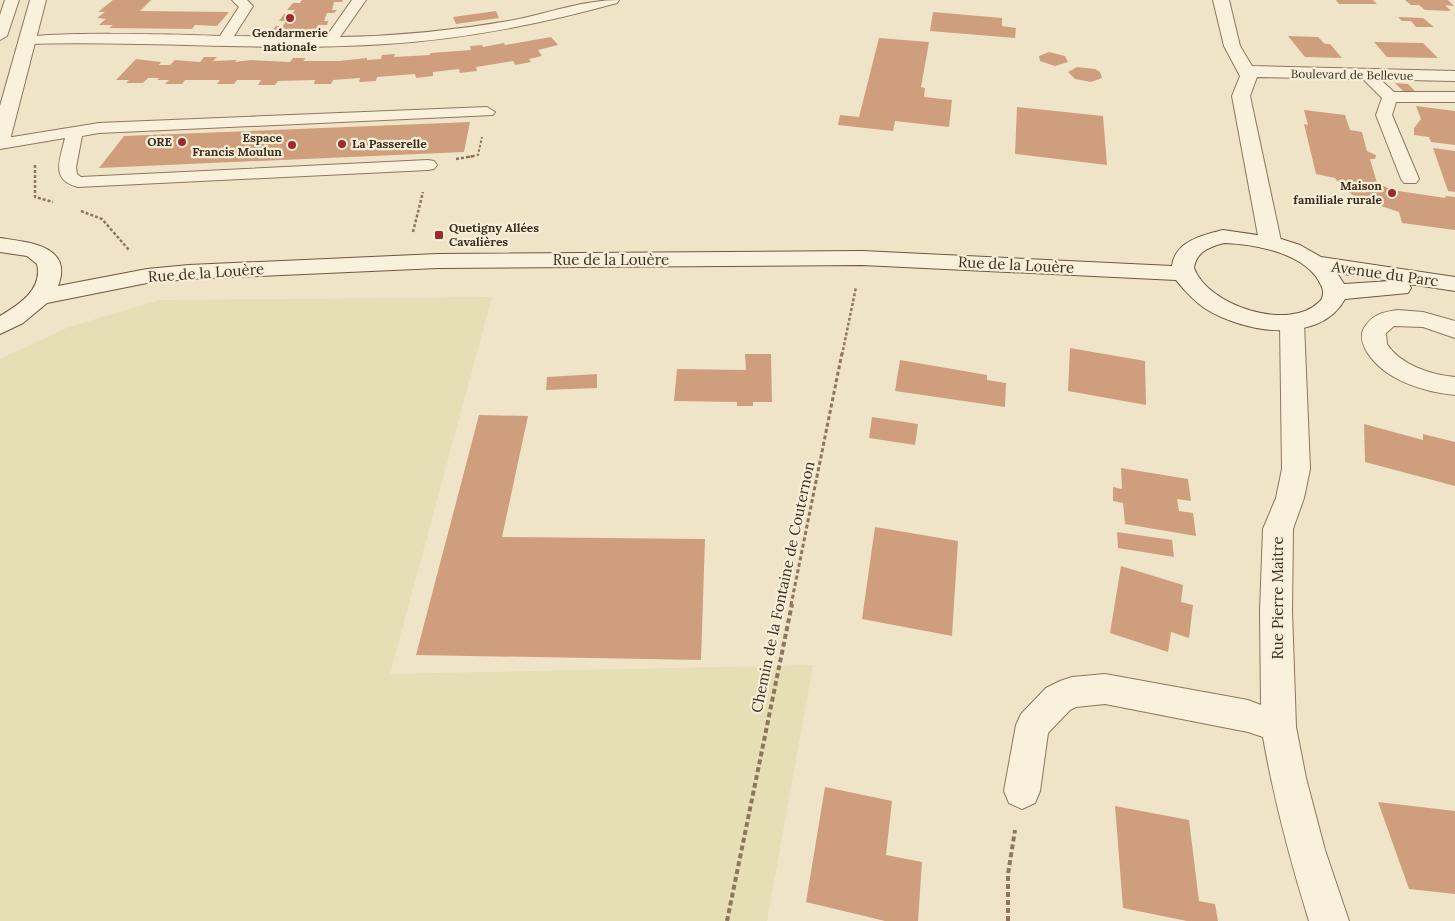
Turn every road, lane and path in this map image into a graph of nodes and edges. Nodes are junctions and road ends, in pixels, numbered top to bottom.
1 (12, 0) edge
2 (38, 0) edge
3 (239, 0) edge
4 (359, 0) edge
5 (612, 0) edge
6 (1221, 0) edge
7 (0, 36) edge
8 (225, 39) junction
9 (26, 40) junction
10 (331, 40) junction
11 (1248, 71) junction
12 (1367, 76) junction
13 (1455, 76) edge
14 (1390, 96) junction
15 (1455, 97) edge
16 (487, 112) dead end
17 (75, 131) junction
18 (0, 140) edge
19 (0, 144) edge
20 (428, 165) joint
21 (1410, 178) dead end
22 (1270, 242) junction
23 (0, 245) edge
24 (862, 258) junction
25 (405, 262) junction
26 (1315, 263) junction
27 (1184, 273) junction
28 (1455, 285) edge
29 (1334, 292) junction
30 (40, 297) junction
31 (1292, 323) junction
32 (0, 326) edge
33 (1455, 330) edge
34 (1455, 386) edge
35 (1279, 726) junction
36 (1022, 791) joint
37 (727, 921) edge
38 (1008, 921) edge
39 (1329, 921) edge

1 - 7 lane
2 - 9 street
3 - 8 lane
4 - 10 lane
5 - 10 lane
6 - 11 street
8 - 9 lane
8 - 10 lane
9 - 18 street
11 - 12 street, Boulevard de Bellevue
11 - 22 street
12 - 13 street, Boulevard de Bellevue
12 - 14 lane
14 - 15 lane
14 - 21 lane
16 - 17 lane
17 - 19 lane
17 - 20 lane
20 - 25 path
22 - 26 street
22 - 27 street
23 - 30 street
24 - 25 street, Rue de la Louère
24 - 27 street, Rue de la Louère
24 - 37 path, Chemin de la Fontaine de Couternon
25 - 30 street, Rue de la Louère
26 - 28 street, Avenue du Parc
26 - 29 street
27 - 31 street
28 - 29 street, Avenue du Parc
29 - 31 street
30 - 32 street
31 - 35 street, Rue Pierre Maitre
33 - 34 street
35 - 36 street
35 - 39 street, Rue Pierre Maitre
36 - 38 path

